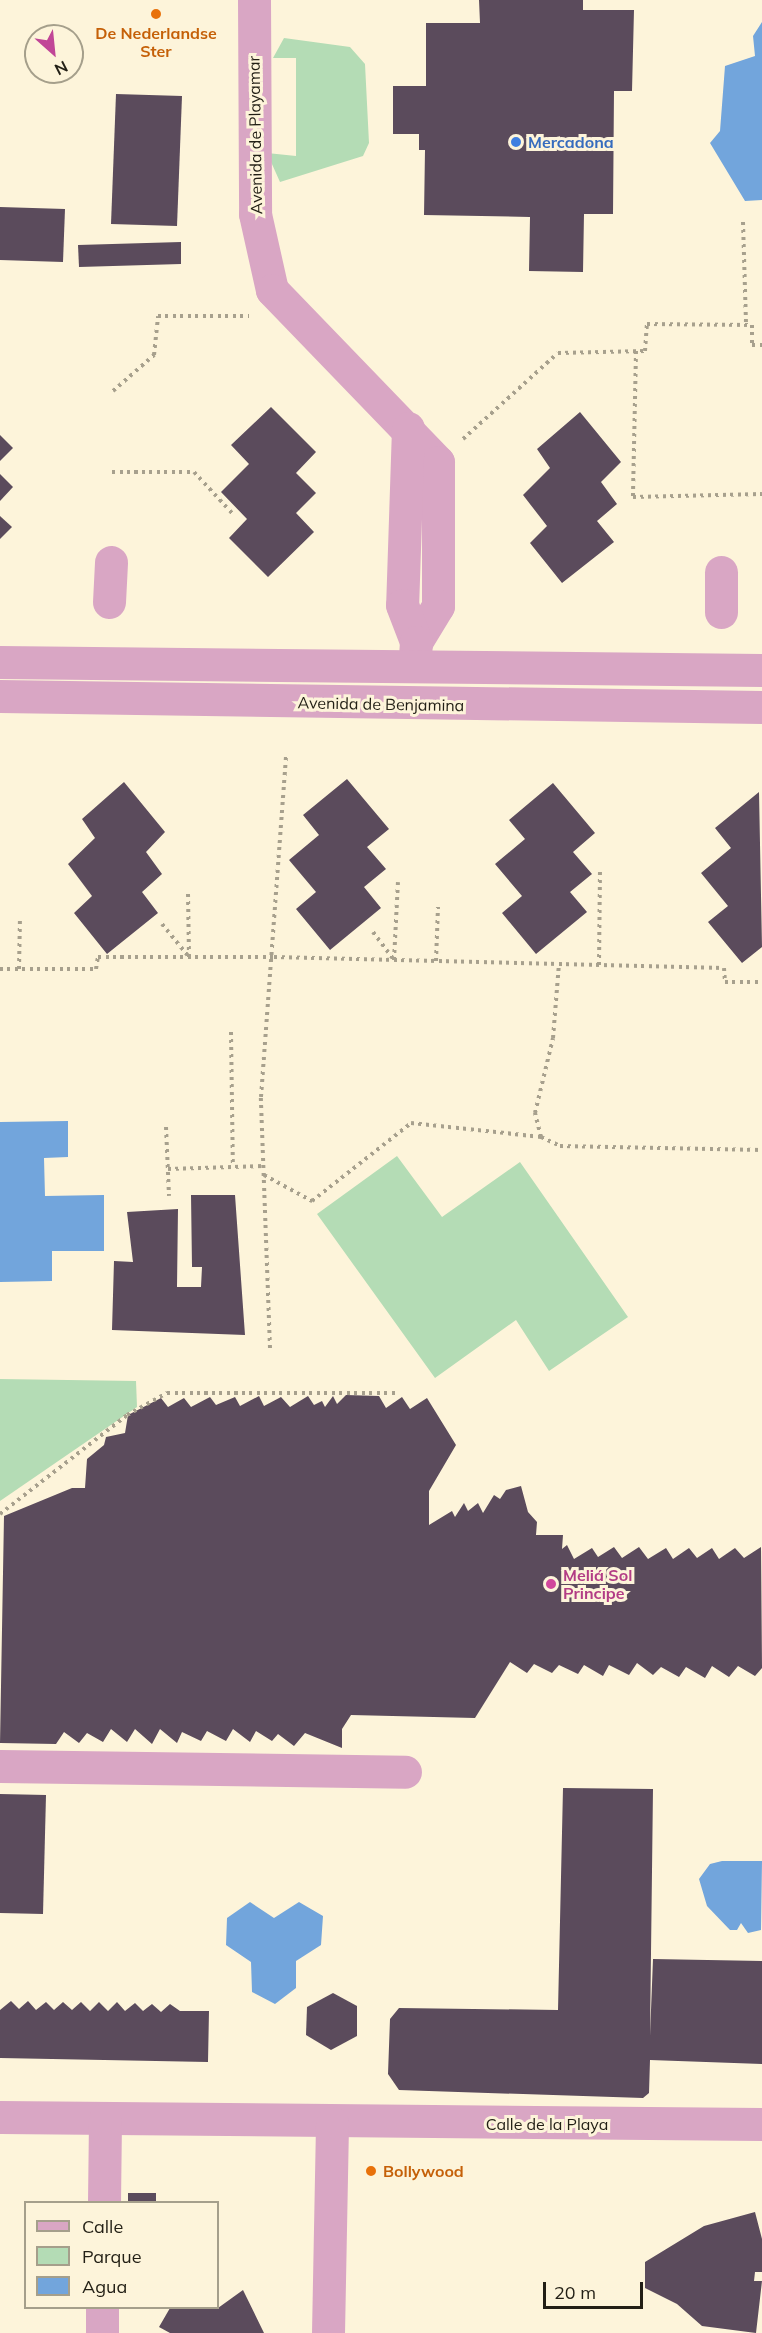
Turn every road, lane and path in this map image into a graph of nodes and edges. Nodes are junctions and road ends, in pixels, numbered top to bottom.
1 (254, 0) edge
2 (743, 222) dead end
3 (260, 316) dead end
4 (746, 325) junction
5 (762, 345) edge
6 (636, 351) junction
7 (113, 391) dead end
8 (408, 428) junction
9 (438, 462) junction
10 (112, 472) dead end
11 (762, 494) edge
12 (232, 513) dead end
13 (111, 562) dead end
14 (721, 572) dead end
15 (109, 602) dead end
16 (402, 605) junction
17 (438, 606) junction
18 (721, 612) dead end
19 (416, 656) junction
20 (0, 662) edge
21 (762, 670) edge
22 (0, 696) edge
23 (762, 707) edge
24 (286, 757) dead end
25 (600, 870) dead end
26 (398, 882) dead end
27 (188, 891) dead end
28 (438, 907) dead end
29 (20, 919) dead end
30 (162, 924) dead end
31 (373, 932) dead end
32 (189, 957) junction
33 (274, 957) junction
34 (394, 960) junction
35 (436, 961) junction
36 (559, 963) junction
37 (599, 965) junction
38 (0, 969) edge
39 (19, 969) junction
40 (762, 982) edge
41 (231, 1032) dead end
42 (166, 1127) dead end
43 (541, 1137) junction
44 (762, 1150) edge
45 (264, 1166) junction
46 (233, 1167) junction
47 (168, 1169) junction
48 (264, 1174) junction
49 (169, 1196) dead end
50 (270, 1348) dead end
51 (399, 1393) dead end
52 (0, 1514) edge
53 (0, 1766) edge
54 (405, 1772) dead end
55 (0, 2117) edge
56 (105, 2119) junction
57 (332, 2123) junction
58 (762, 2124) edge
59 (104, 2201) edge
60 (102, 2309) edge
61 (102, 2333) edge
62 (328, 2333) edge

1 - 8 street, Avenida de Playamar
2 - 4 path
3 - 7 path
4 - 5 path
4 - 6 path
6 - 9 path
6 - 11 path
8 - 9 street, Avenida de Playamar
8 - 16 street
9 - 17 street
10 - 12 path
13 - 15 street
14 - 18 street
16 - 17 street
16 - 19 street
17 - 19 street
19 - 20 street
19 - 21 street
22 - 23 street, Avenida de Benjamina
24 - 33 path
25 - 37 path
26 - 34 path
27 - 32 path
28 - 35 path
29 - 39 path
30 - 32 path
31 - 34 path
32 - 33 path
32 - 39 path
33 - 34 path
33 - 45 path
34 - 35 path
35 - 36 path
36 - 37 path
36 - 43 path
37 - 40 path
38 - 39 path
41 - 46 path
42 - 47 path
43 - 44 path
43 - 48 path
45 - 46 path
45 - 48 path
46 - 47 path
47 - 49 path
48 - 50 path
51 - 52 path
53 - 54 street
55 - 56 street, Calle de la Playa
56 - 57 street, Calle de la Playa
56 - 59 street
57 - 58 street, Calle de la Playa
57 - 62 street
60 - 61 street

